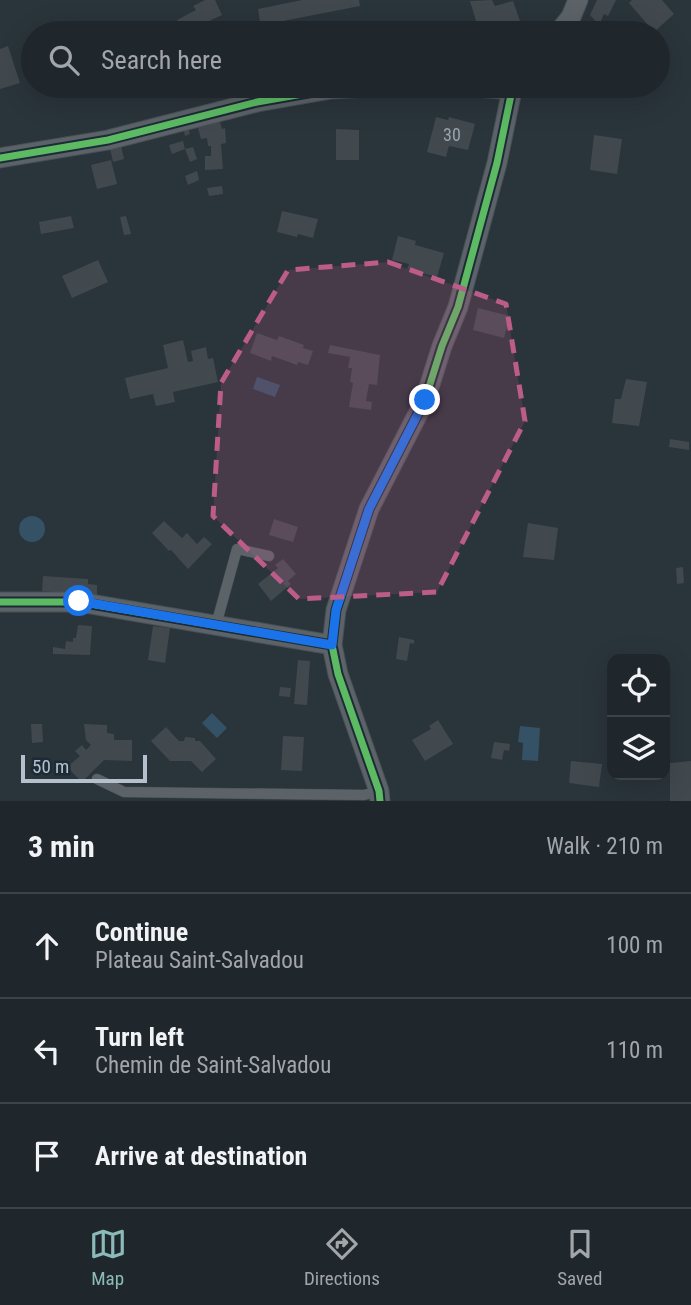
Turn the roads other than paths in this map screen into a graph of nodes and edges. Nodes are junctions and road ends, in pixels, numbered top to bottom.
1 (578, 0) edge
2 (568, 21) edge
3 (280, 98) edge
4 (512, 98) edge
5 (0, 158) edge
6 (269, 556) dead end
7 (0, 602) edge
8 (216, 625) junction
9 (332, 645) junction
10 (97, 779) dead end
11 (380, 796) edge

1 - 2 street
3 - 5 street
4 - 9 street
6 - 8 lane
7 - 8 street
8 - 9 street
9 - 11 street
10 - 11 lane

